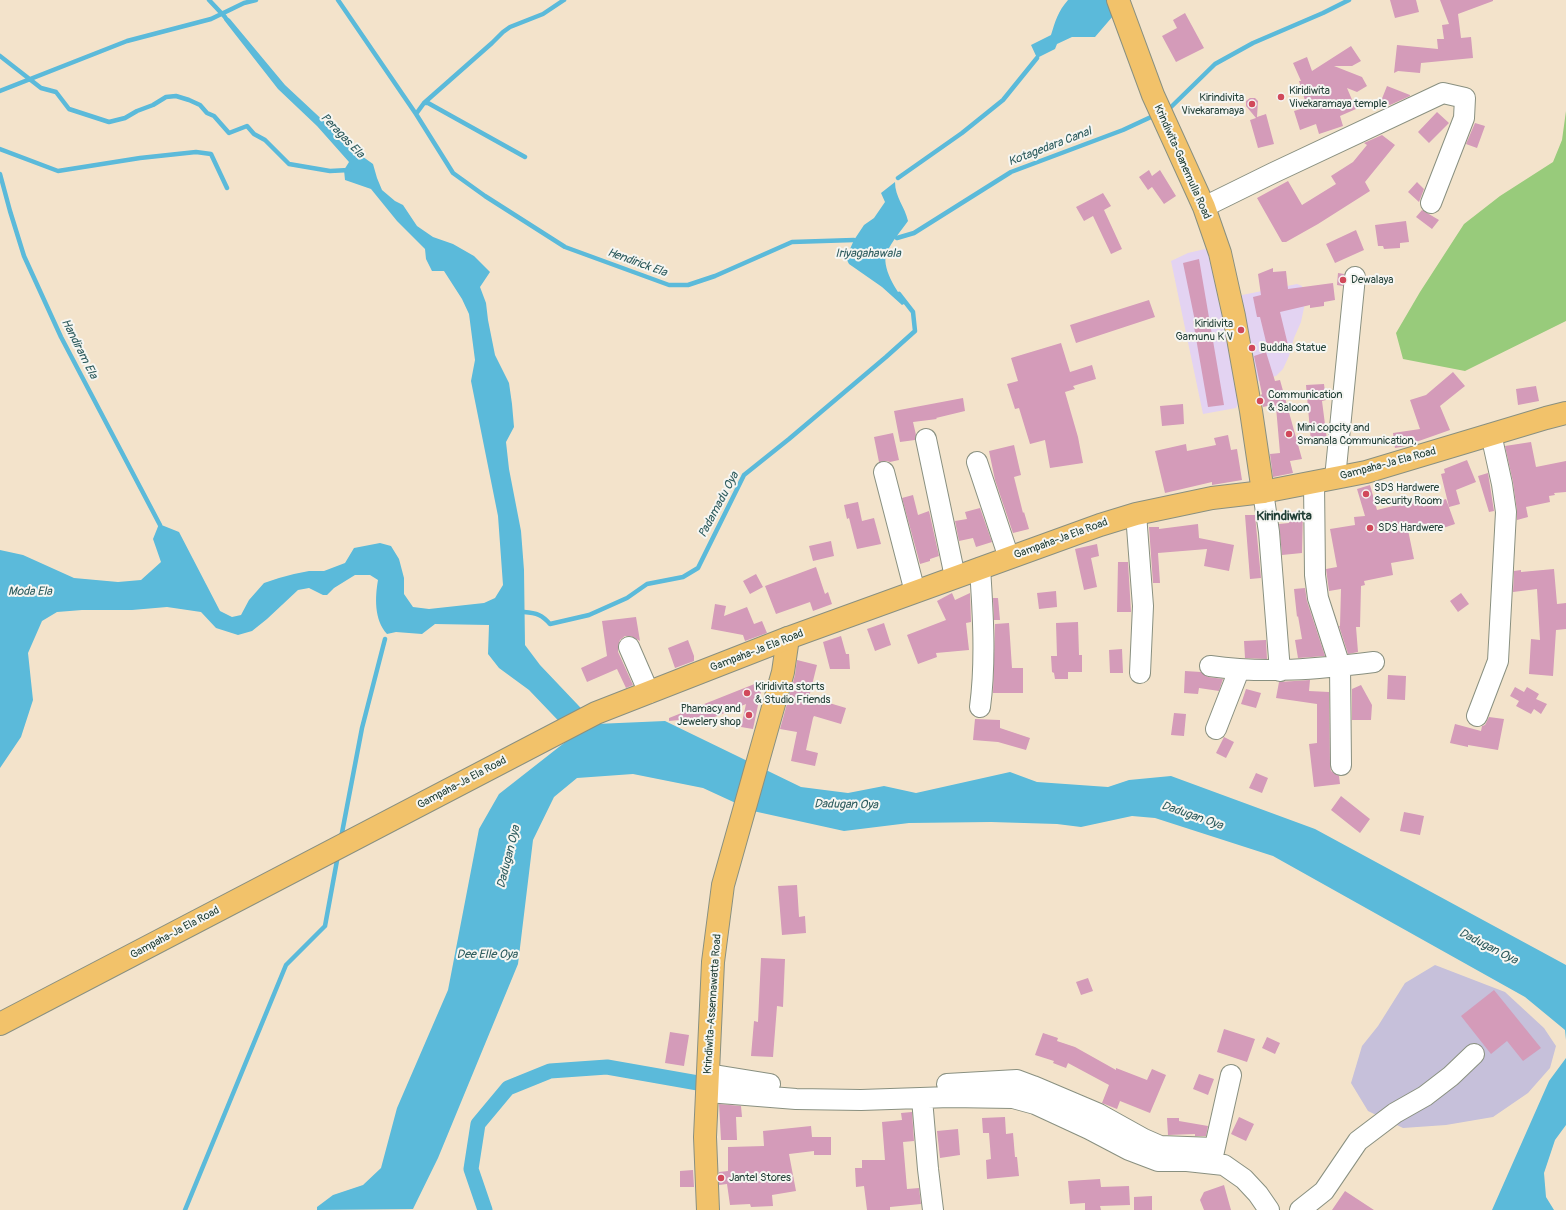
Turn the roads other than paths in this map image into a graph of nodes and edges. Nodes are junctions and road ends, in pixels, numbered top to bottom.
1 (1122, 9) edge
2 (1431, 202) dead end
3 (1204, 207) junction
4 (1355, 277) dead end
5 (1566, 413) edge
6 (1491, 434) junction
7 (926, 439) dead end
8 (977, 462) dead end
9 (884, 472) dead end
10 (1335, 478) junction
11 (1314, 482) junction
12 (1263, 492) junction
13 (1136, 514) junction
14 (1009, 558) junction
15 (980, 568) junction
16 (955, 578) junction
17 (915, 592) junction
18 (788, 638) junction
19 (629, 647) dead end
20 (1374, 662) dead end
21 (1210, 666) dead end
22 (1340, 666) junction
23 (1239, 670) junction
24 (1280, 671) junction
25 (1140, 673) dead end
26 (648, 693) junction
27 (980, 707) dead end
28 (1477, 716) dead end
29 (1216, 730) dead end
30 (1341, 765) dead end
31 (0, 1024) edge
32 (1474, 1054) dead end
33 (1231, 1075) dead end
34 (708, 1083) junction
35 (922, 1099) junction
36 (1213, 1156) junction
37 (708, 1210) edge
38 (933, 1210) edge
39 (1269, 1210) edge
40 (1300, 1210) edge

1 - 3 main road, Krindiwita-Ganemulla Road
2 - 3 street
3 - 12 main road, Krindiwita-Ganemulla Road
4 - 10 street
5 - 6 main road, Gampaha-Ja Ela Road
6 - 10 main road, Gampaha-Ja Ela Road
6 - 28 street
7 - 16 street
8 - 14 street
9 - 17 street
10 - 11 main road, Gampaha-Ja Ela Road
11 - 12 main road, Gampaha-Ja Ela Road
11 - 22 street
12 - 13 main road, Gampaha-Ja Ela Road
12 - 24 street
13 - 14 main road, Gampaha-Ja Ela Road
13 - 25 street
14 - 15 main road, Gampaha-Ja Ela Road
15 - 16 main road, Gampaha-Ja Ela Road
15 - 27 street
16 - 17 main road, Gampaha-Ja Ela Road
17 - 18 main road, Gampaha-Ja Ela Road
18 - 26 main road, Gampaha-Ja Ela Road
18 - 34 main road, Krindiwita-Assennawatta Road
19 - 26 street
20 - 22 street
21 - 23 street
22 - 24 street
22 - 30 street
23 - 24 street
23 - 29 street
26 - 31 main road, Gampaha-Ja Ela Road
32 - 40 street
33 - 36 street
34 - 35 street
34 - 36 street
34 - 37 main road, Krindiwita-Assennawatta Road
35 - 36 street
35 - 38 street
36 - 39 street

